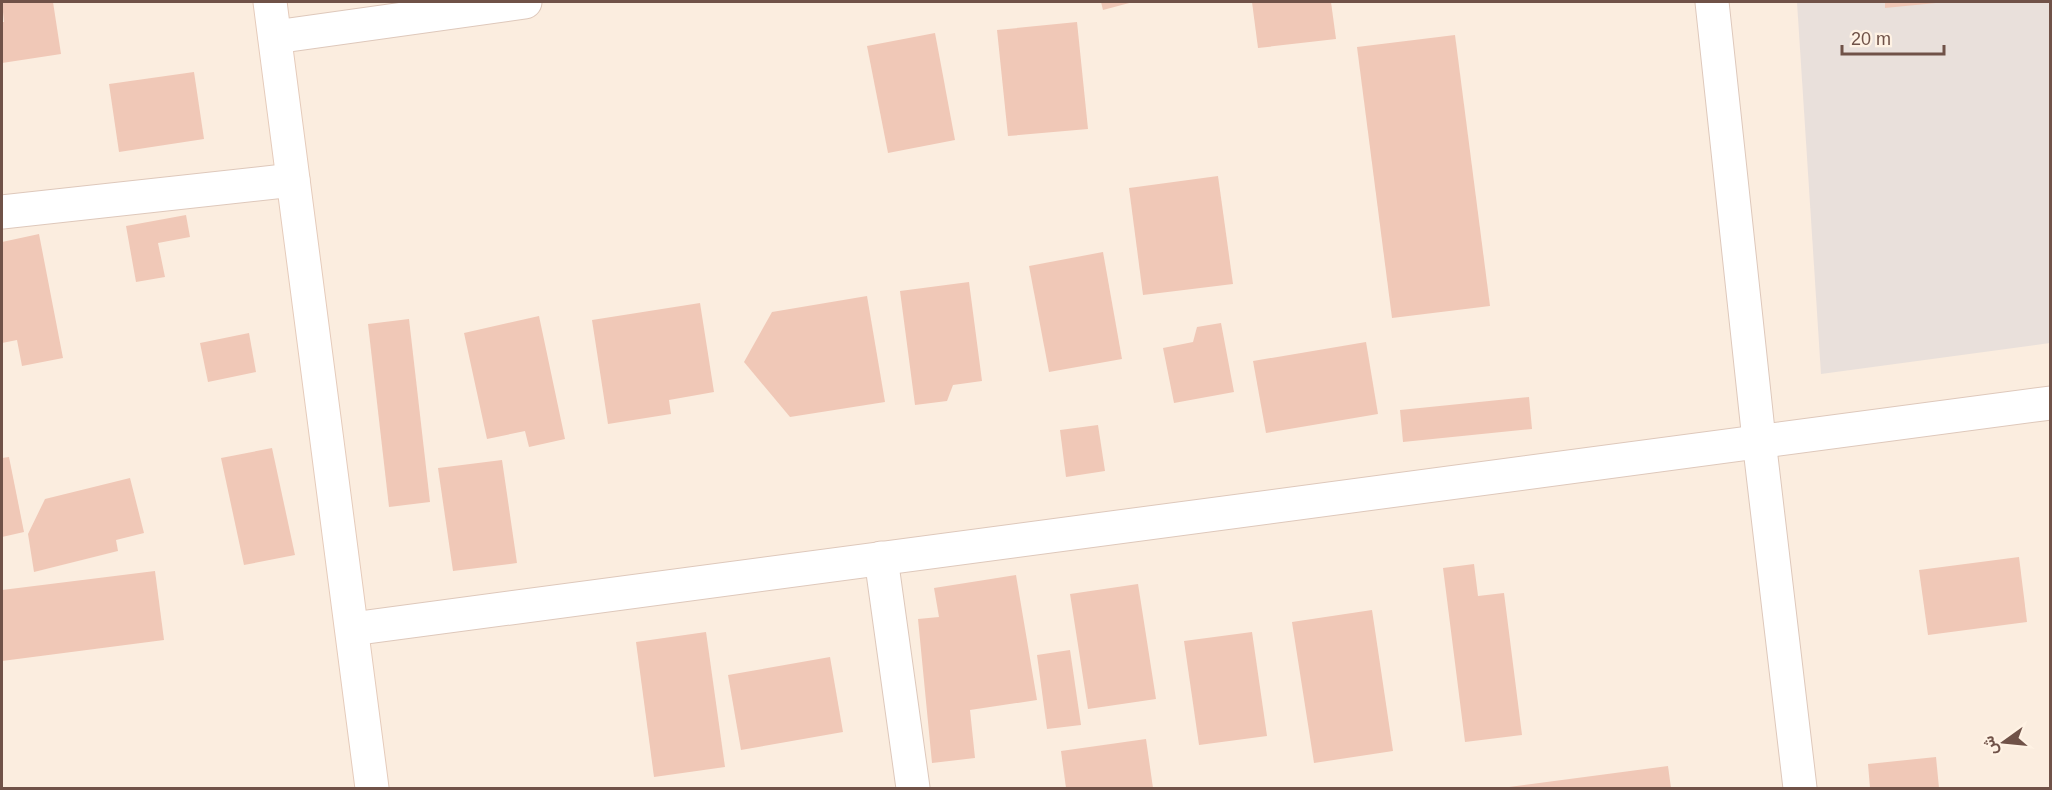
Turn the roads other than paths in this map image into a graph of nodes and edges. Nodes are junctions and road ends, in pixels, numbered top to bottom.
1 (270, 2) edge
2 (525, 2) edge
3 (1712, 2) edge
4 (275, 37) junction
5 (293, 180) junction
6 (2, 212) edge
7 (2050, 403) edge
8 (1759, 440) junction
9 (881, 558) junction
10 (352, 629) junction
11 (372, 789) edge
12 (914, 789) edge
13 (1800, 789) edge

1 - 4 street
2 - 4 street
3 - 8 street
4 - 5 street
5 - 6 street
5 - 10 street
7 - 8 street
8 - 9 street
8 - 13 street
9 - 10 street
9 - 12 street
10 - 11 street

